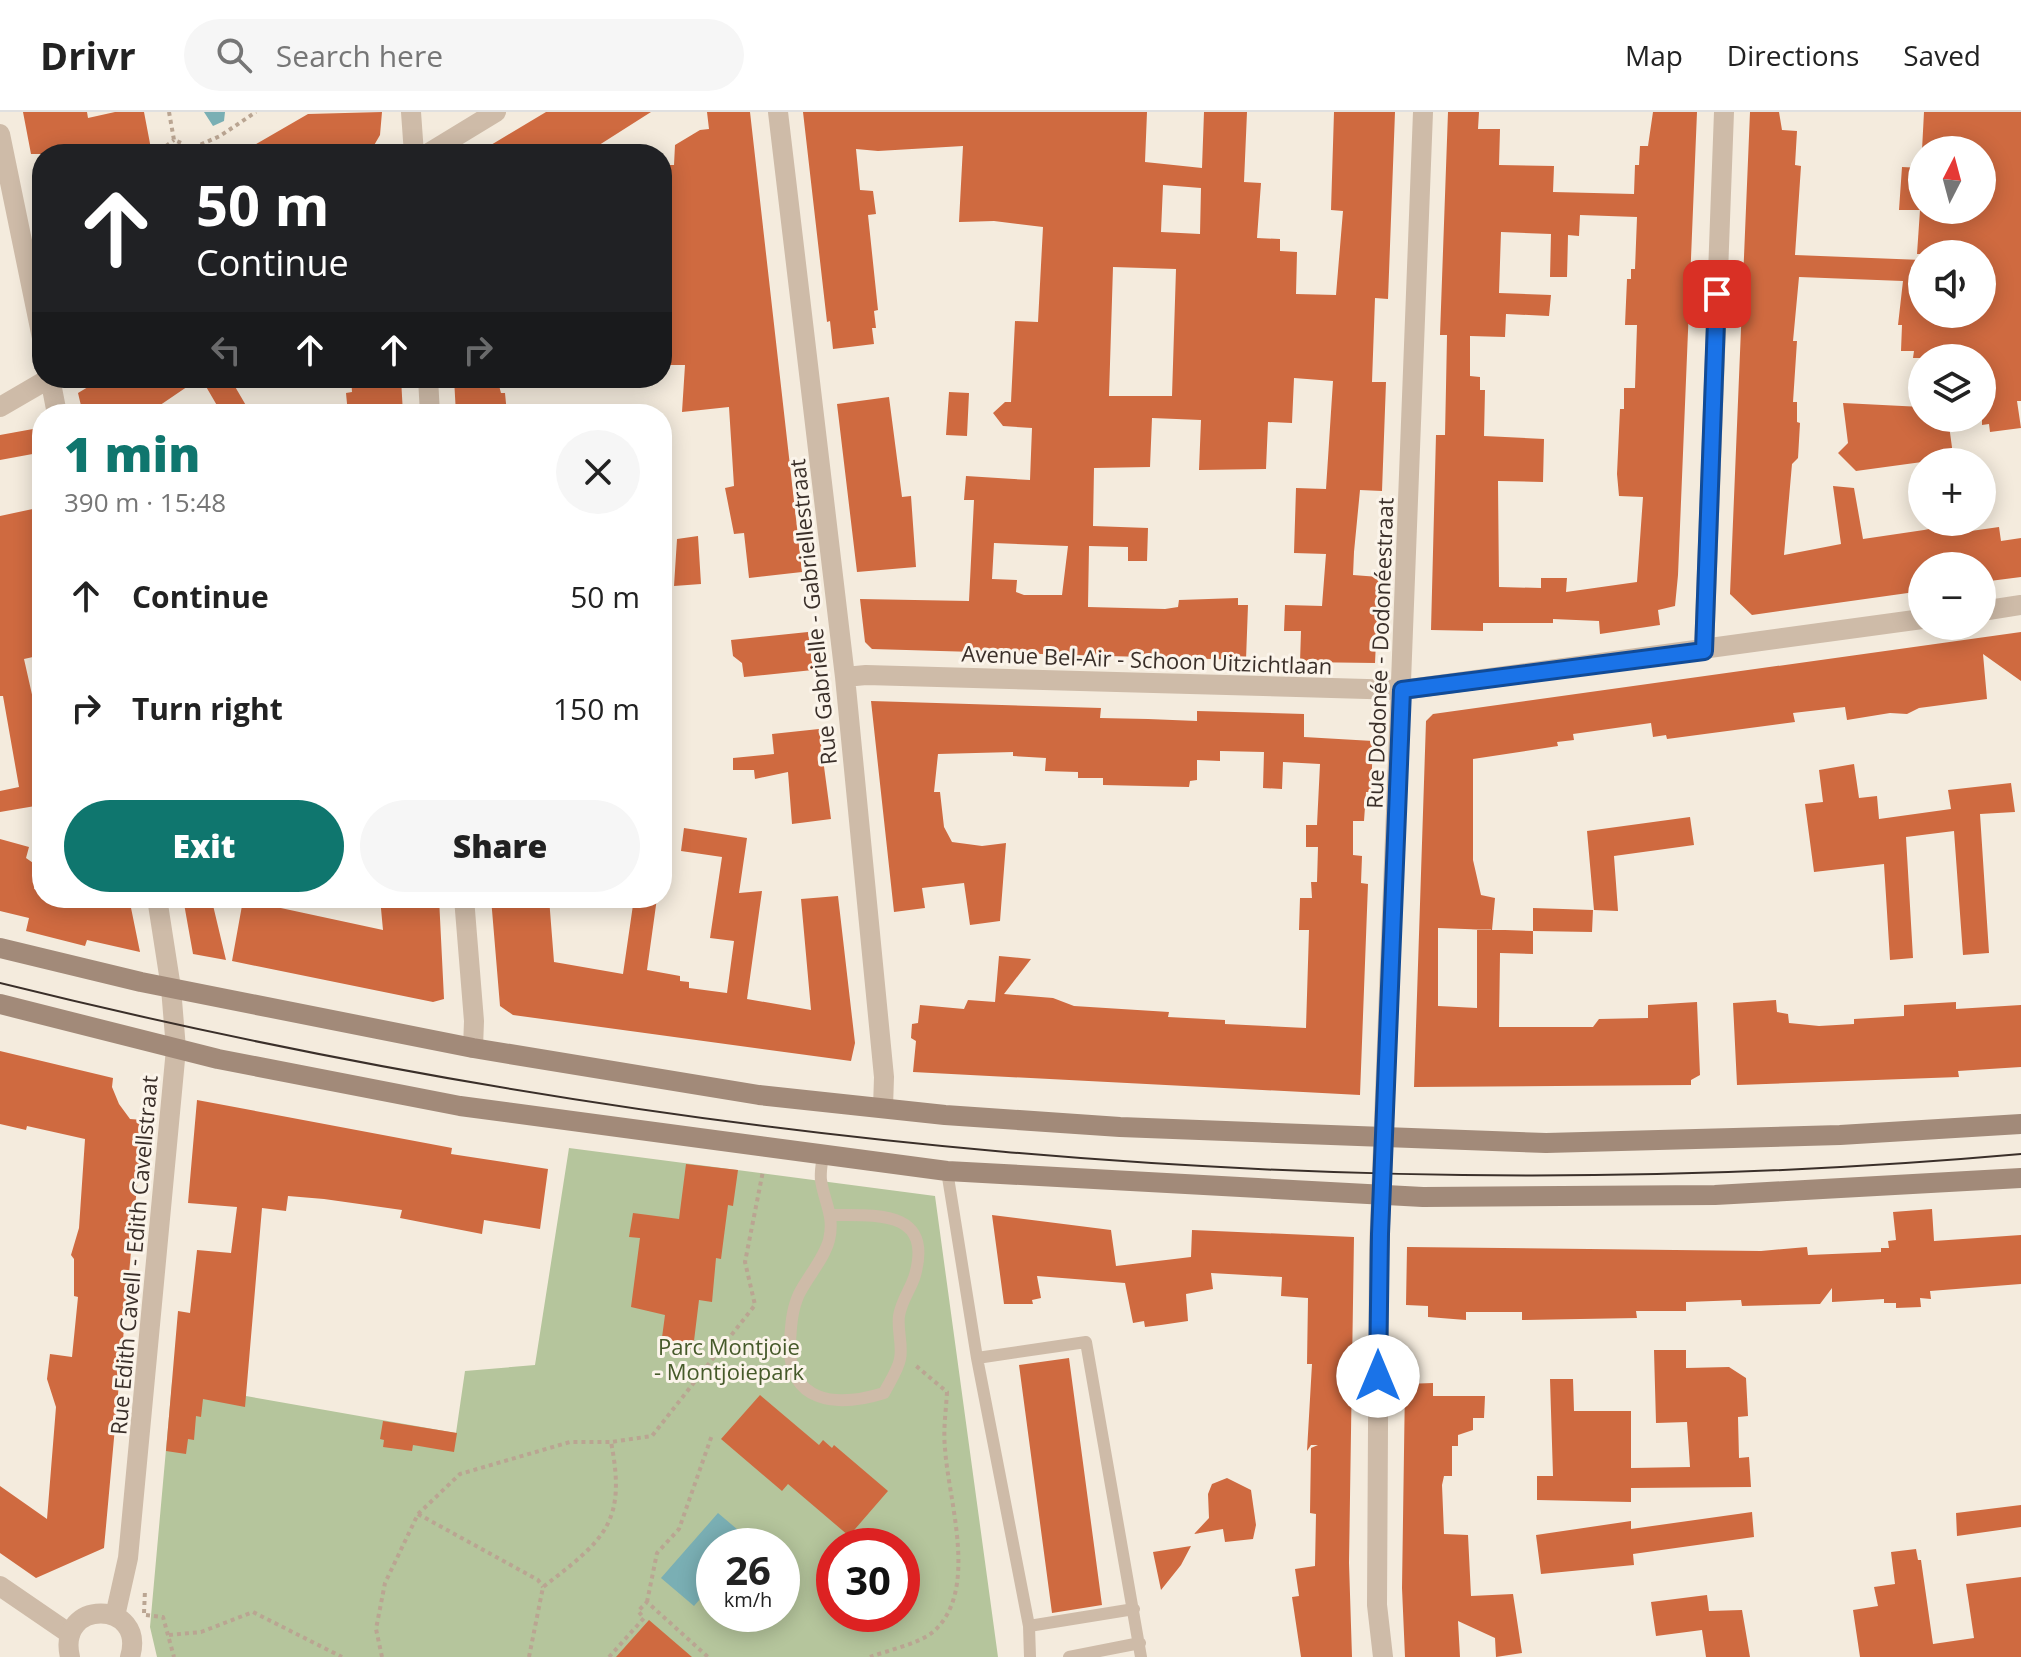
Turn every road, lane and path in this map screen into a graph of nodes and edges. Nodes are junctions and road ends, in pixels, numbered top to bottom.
1 (169, 112) edge
2 (256, 112) edge
3 (411, 112) edge
4 (496, 112) edge
5 (778, 112) edge
6 (1423, 112) edge
7 (1724, 112) edge
8 (174, 140) junction
9 (168, 144) edge
10 (184, 144) edge
11 (203, 144) edge
12 (413, 144) edge
13 (443, 144) edge
14 (1, 146) edge
15 (32, 291) edge
16 (33, 388) edge
17 (0, 407) edge
18 (2021, 605) edge
19 (1996, 609) edge
20 (1908, 621) edge
21 (1704, 651) junction
22 (845, 677) junction
23 (1402, 690) junction
24 (159, 908) edge
25 (465, 908) edge
26 (0, 948) edge
27 (171, 988) junction
28 (0, 1004) edge
29 (473, 1048) junction
30 (176, 1049) junction
31 (883, 1108) junction
32 (2021, 1124) edge
33 (1386, 1137) junction
34 (823, 1155) junction
35 (763, 1171) dead end
36 (947, 1171) junction
37 (2021, 1178) edge
38 (1382, 1196) junction
39 (832, 1215) junction
40 (977, 1358) junction
41 (900, 1360) junction
42 (712, 1435) dead end
43 (611, 1442) junction
44 (418, 1514) junction
45 (0, 1586) edge
46 (145, 1587) dead end
47 (543, 1587) junction
48 (647, 1602) junction
49 (1134, 1609) junction
50 (144, 1615) junction
51 (115, 1616) junction
52 (1029, 1626) junction
53 (145, 1630) dead end
54 (70, 1634) junction
55 (169, 1635) junction
56 (1140, 1643) junction
57 (70, 1657) edge
58 (130, 1657) edge
59 (174, 1657) edge
60 (342, 1657) edge
61 (382, 1657) edge
62 (529, 1657) edge
63 (609, 1657) edge
64 (708, 1657) edge
65 (870, 1657) edge
66 (1030, 1657) edge
67 (1069, 1657) edge
68 (1141, 1657) edge
69 (1383, 1657) edge

1 - 8 path
2 - 11 path
3 - 12 street
4 - 13 street
5 - 22 street, Rue Gabrielle - Gabriellestraat
6 - 23 street, Rue Dodonée - Dodonéestraat
7 - 21 street
8 - 9 path
8 - 10 path
14 - 15 street
16 - 17 street
18 - 19 street
20 - 21 street, Avenue Bel-Air - Schoon Uitzichtlaan
21 - 23 street, Avenue Bel-Air - Schoon Uitzichtlaan
22 - 23 street, Avenue Bel-Air - Schoon Uitzichtlaan
22 - 31 street, Rue Gabrielle - Gabriellestraat
23 - 33 street, Rue Dodonée - Dodonéestraat
24 - 27 street, Rue Edith Cavell - Edith Cavellstraat
25 - 29 street
26 - 27 main road
27 - 29 main road
27 - 30 street, Rue Edith Cavell - Edith Cavellstraat
28 - 30 main road
29 - 31 main road
30 - 34 main road
30 - 51 street, Rue Edith Cavell - Edith Cavellstraat
31 - 33 main road
32 - 33 main road
33 - 38 street, Rue Dodonée - Dodonéestraat
34 - 36 main road
34 - 39 lane
35 - 43 path
36 - 38 main road
36 - 40 lane
37 - 38 main road
38 - 69 street, Rue Dodonée - Dodonéestraat
39 - 41 lane
39 - 41 lane
40 - 49 lane
40 - 52 lane
41 - 65 path
42 - 48 path
43 - 44 path
43 - 47 path
44 - 47 path
44 - 61 path
45 - 54 street
46 - 50 path
47 - 62 path
48 - 63 path
48 - 64 path
49 - 52 lane
49 - 56 lane
50 - 53 path
50 - 55 path
51 - 54 street
51 - 58 street
52 - 66 lane
54 - 57 street
55 - 59 path
55 - 60 path
56 - 67 lane
56 - 68 lane

